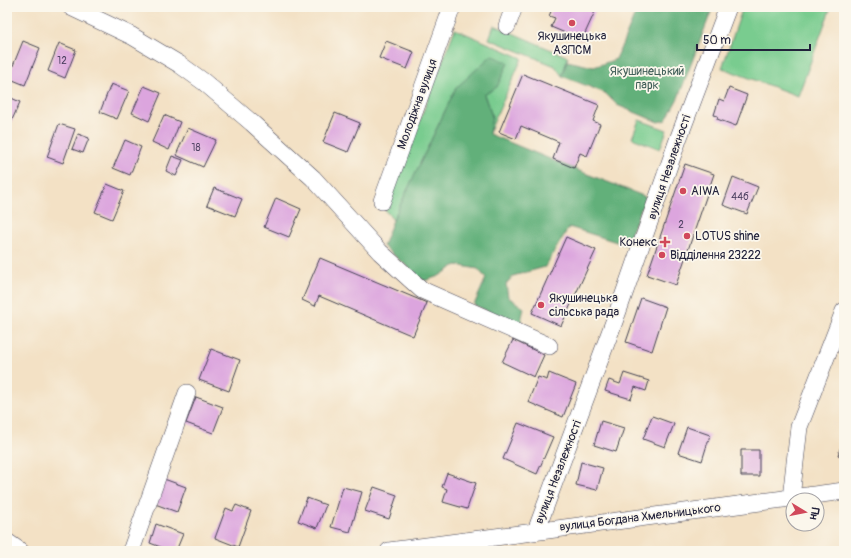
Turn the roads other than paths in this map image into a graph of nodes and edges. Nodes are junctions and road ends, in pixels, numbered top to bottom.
1 (71, 7) edge
2 (452, 7) edge
3 (514, 7) edge
4 (728, 7) edge
5 (507, 26) dead end
6 (382, 201) dead end
7 (844, 311) edge
8 (549, 346) dead end
9 (187, 393) dead end
10 (844, 491) edge
11 (792, 492) edge
12 (825, 494) edge
13 (785, 499) edge
14 (536, 531) junction
15 (7, 542) edge
16 (20, 551) edge
17 (131, 551) edge
18 (389, 551) edge

1 - 8 street
2 - 6 street, Молодіжна вулиця
3 - 5 street
4 - 14 street, вулиця Незалежності
7 - 11 street
9 - 17 street
10 - 12 street, вулиця Богдана Хмельницького
13 - 14 street, вулиця Богдана Хмельницького
14 - 18 street, вулиця Богдана Хмельницького
15 - 16 street

